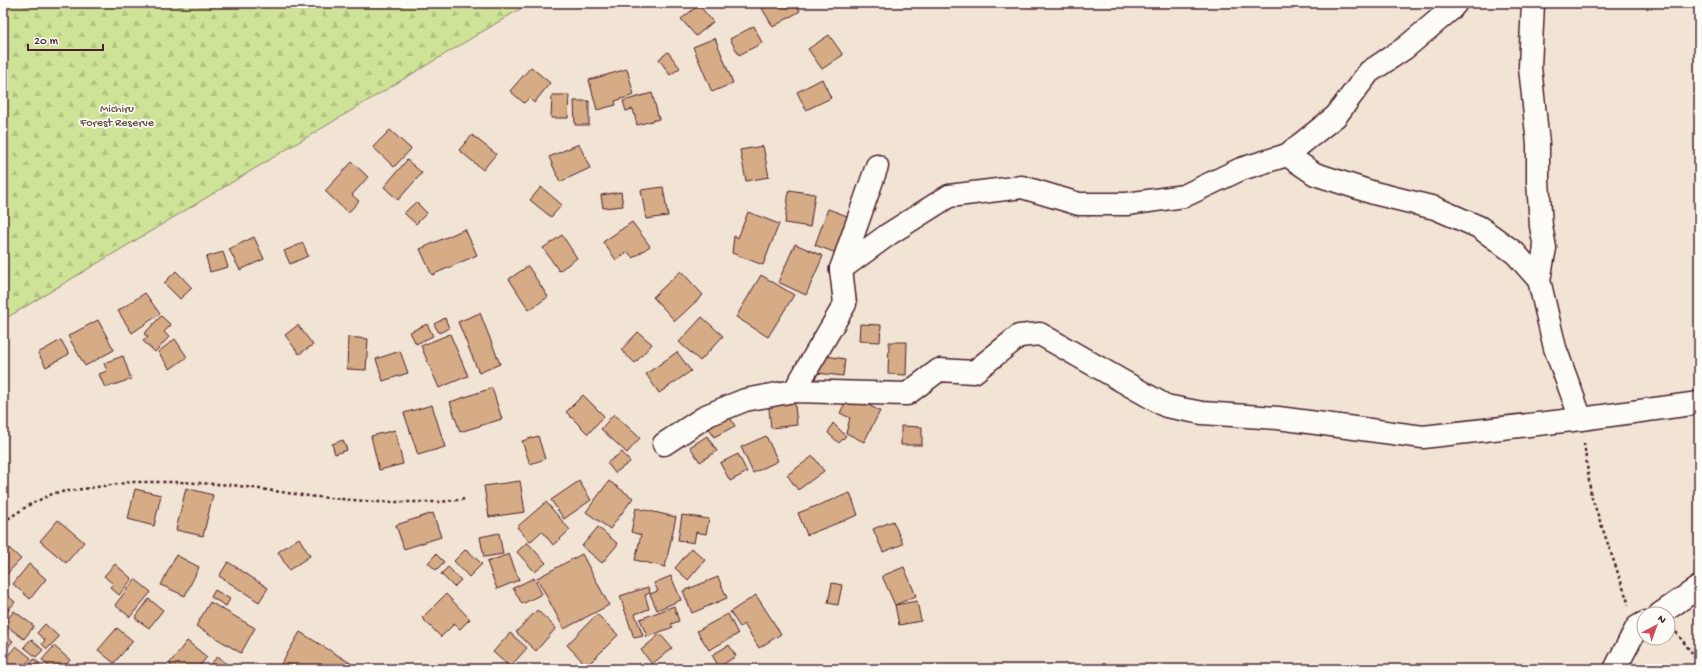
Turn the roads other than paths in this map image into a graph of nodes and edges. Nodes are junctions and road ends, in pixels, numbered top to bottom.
1 (1456, 3) edge
2 (1533, 3) edge
3 (1287, 155) junction
4 (877, 166) dead end
5 (841, 269) junction
6 (1539, 280) junction
7 (794, 391) junction
8 (1699, 402) edge
9 (1581, 419) junction
10 (664, 444) dead end
11 (1699, 587) edge
12 (1676, 611) edge
13 (1636, 633) edge
14 (1615, 669) edge

1 - 3 street
2 - 6 street
3 - 5 street
3 - 6 street
4 - 5 street
5 - 7 street
6 - 9 street
7 - 9 street
7 - 10 street
8 - 9 street
11 - 12 street
13 - 14 street

